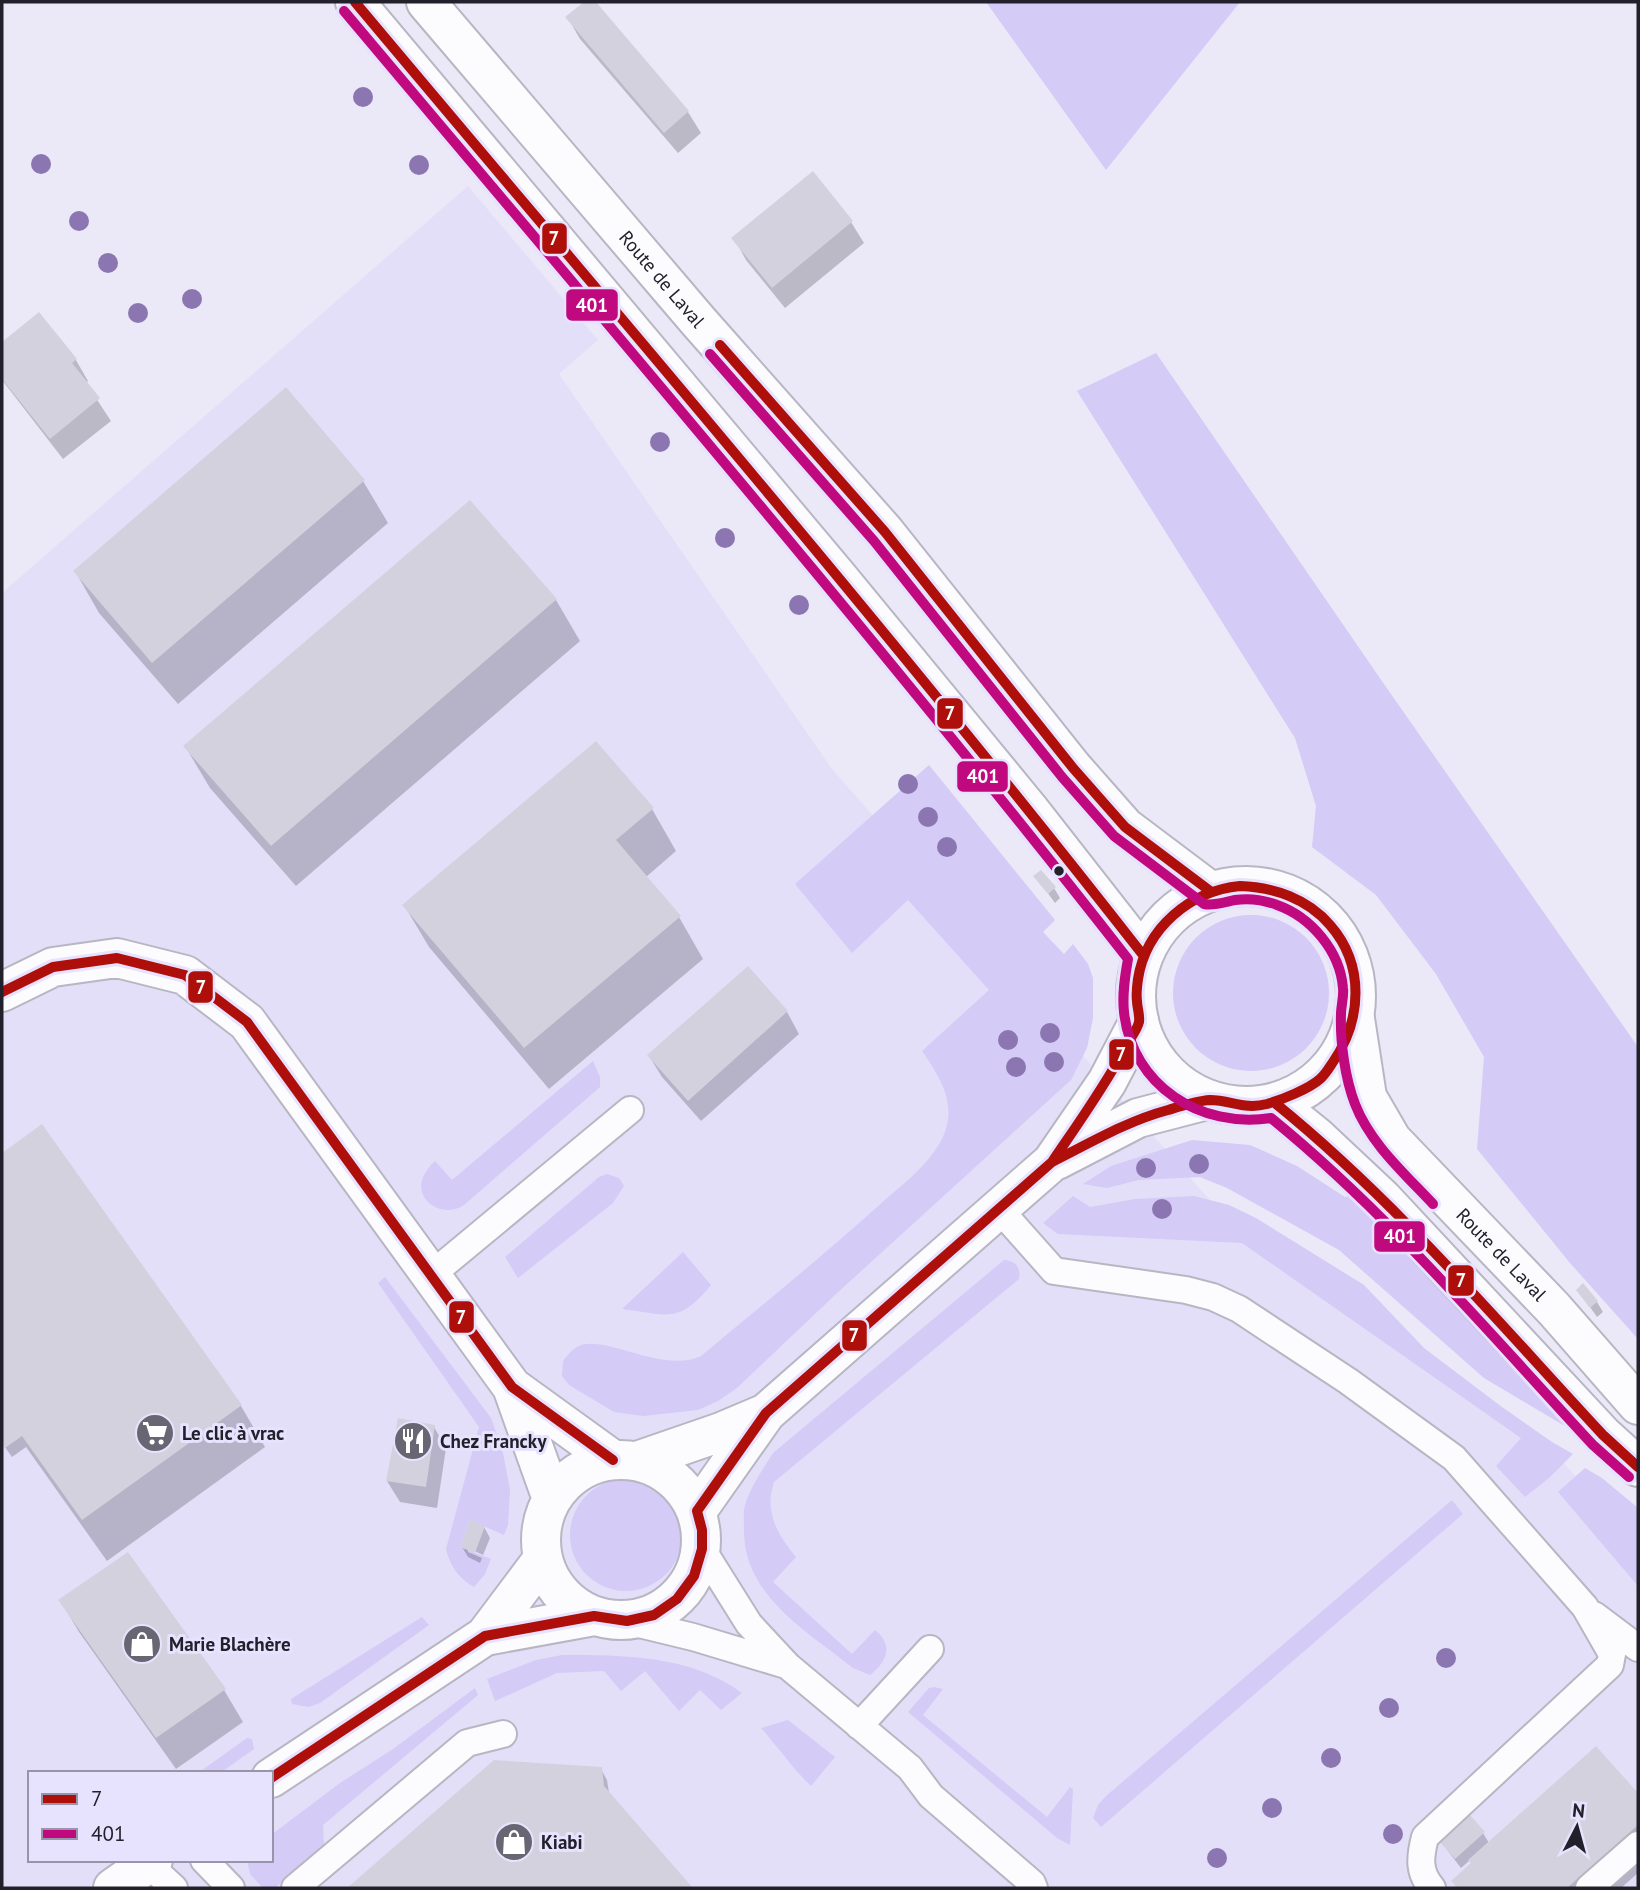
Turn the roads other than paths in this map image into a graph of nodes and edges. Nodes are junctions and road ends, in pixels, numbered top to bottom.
1 (355, 2) edge
2 (426, 2) edge
3 (1210, 891) junction
4 (1143, 955) junction
5 (2, 992) edge
6 (1355, 1018) junction
7 (1139, 1021) junction
8 (1207, 1100) junction
9 (1275, 1103) junction
10 (630, 1110) dead end
11 (1052, 1162) junction
12 (999, 1209) junction
13 (431, 1275) junction
14 (512, 1387) junction
15 (1638, 1405) edge
16 (766, 1413) junction
17 (625, 1461) junction
18 (1638, 1467) edge
19 (552, 1499) junction
20 (697, 1511) junction
21 (702, 1549) junction
22 (542, 1560) junction
23 (1585, 1607) junction
24 (610, 1619) junction
25 (485, 1636) junction
26 (1638, 1648) edge
27 (930, 1649) dead end
28 (788, 1666) junction
29 (859, 1726) junction
30 (503, 1734) dead end
31 (273, 1777) edge
32 (1638, 1845) edge
33 (206, 1862) edge
34 (158, 1871) edge
35 (113, 1888) edge
36 (231, 1888) edge
37 (295, 1888) edge
38 (1034, 1888) edge
39 (1432, 1888) edge
40 (1589, 1888) edge

1 - 4 main road
2 - 3 main road, Route de Laval
3 - 4 main road
3 - 6 main road
4 - 7 main road
5 - 13 main road
6 - 9 main road
6 - 15 main road, Route de Laval
7 - 8 main road
7 - 11 main road
8 - 9 main road
8 - 11 main road
9 - 18 main road
10 - 13 lane
11 - 12 main road
12 - 16 main road
12 - 23 lane
13 - 14 main road
14 - 17 main road
14 - 19 main road
16 - 17 main road
16 - 20 main road
17 - 19 main road
17 - 20 main road
19 - 22 main road
20 - 21 main road
21 - 24 main road
21 - 28 lane
22 - 24 main road
22 - 25 main road
23 - 26 lane
23 - 39 lane
24 - 25 main road
24 - 28 lane
25 - 31 main road
27 - 29 lane
28 - 29 lane
29 - 38 lane
30 - 37 lane
32 - 40 lane
33 - 36 lane
34 - 35 main road

